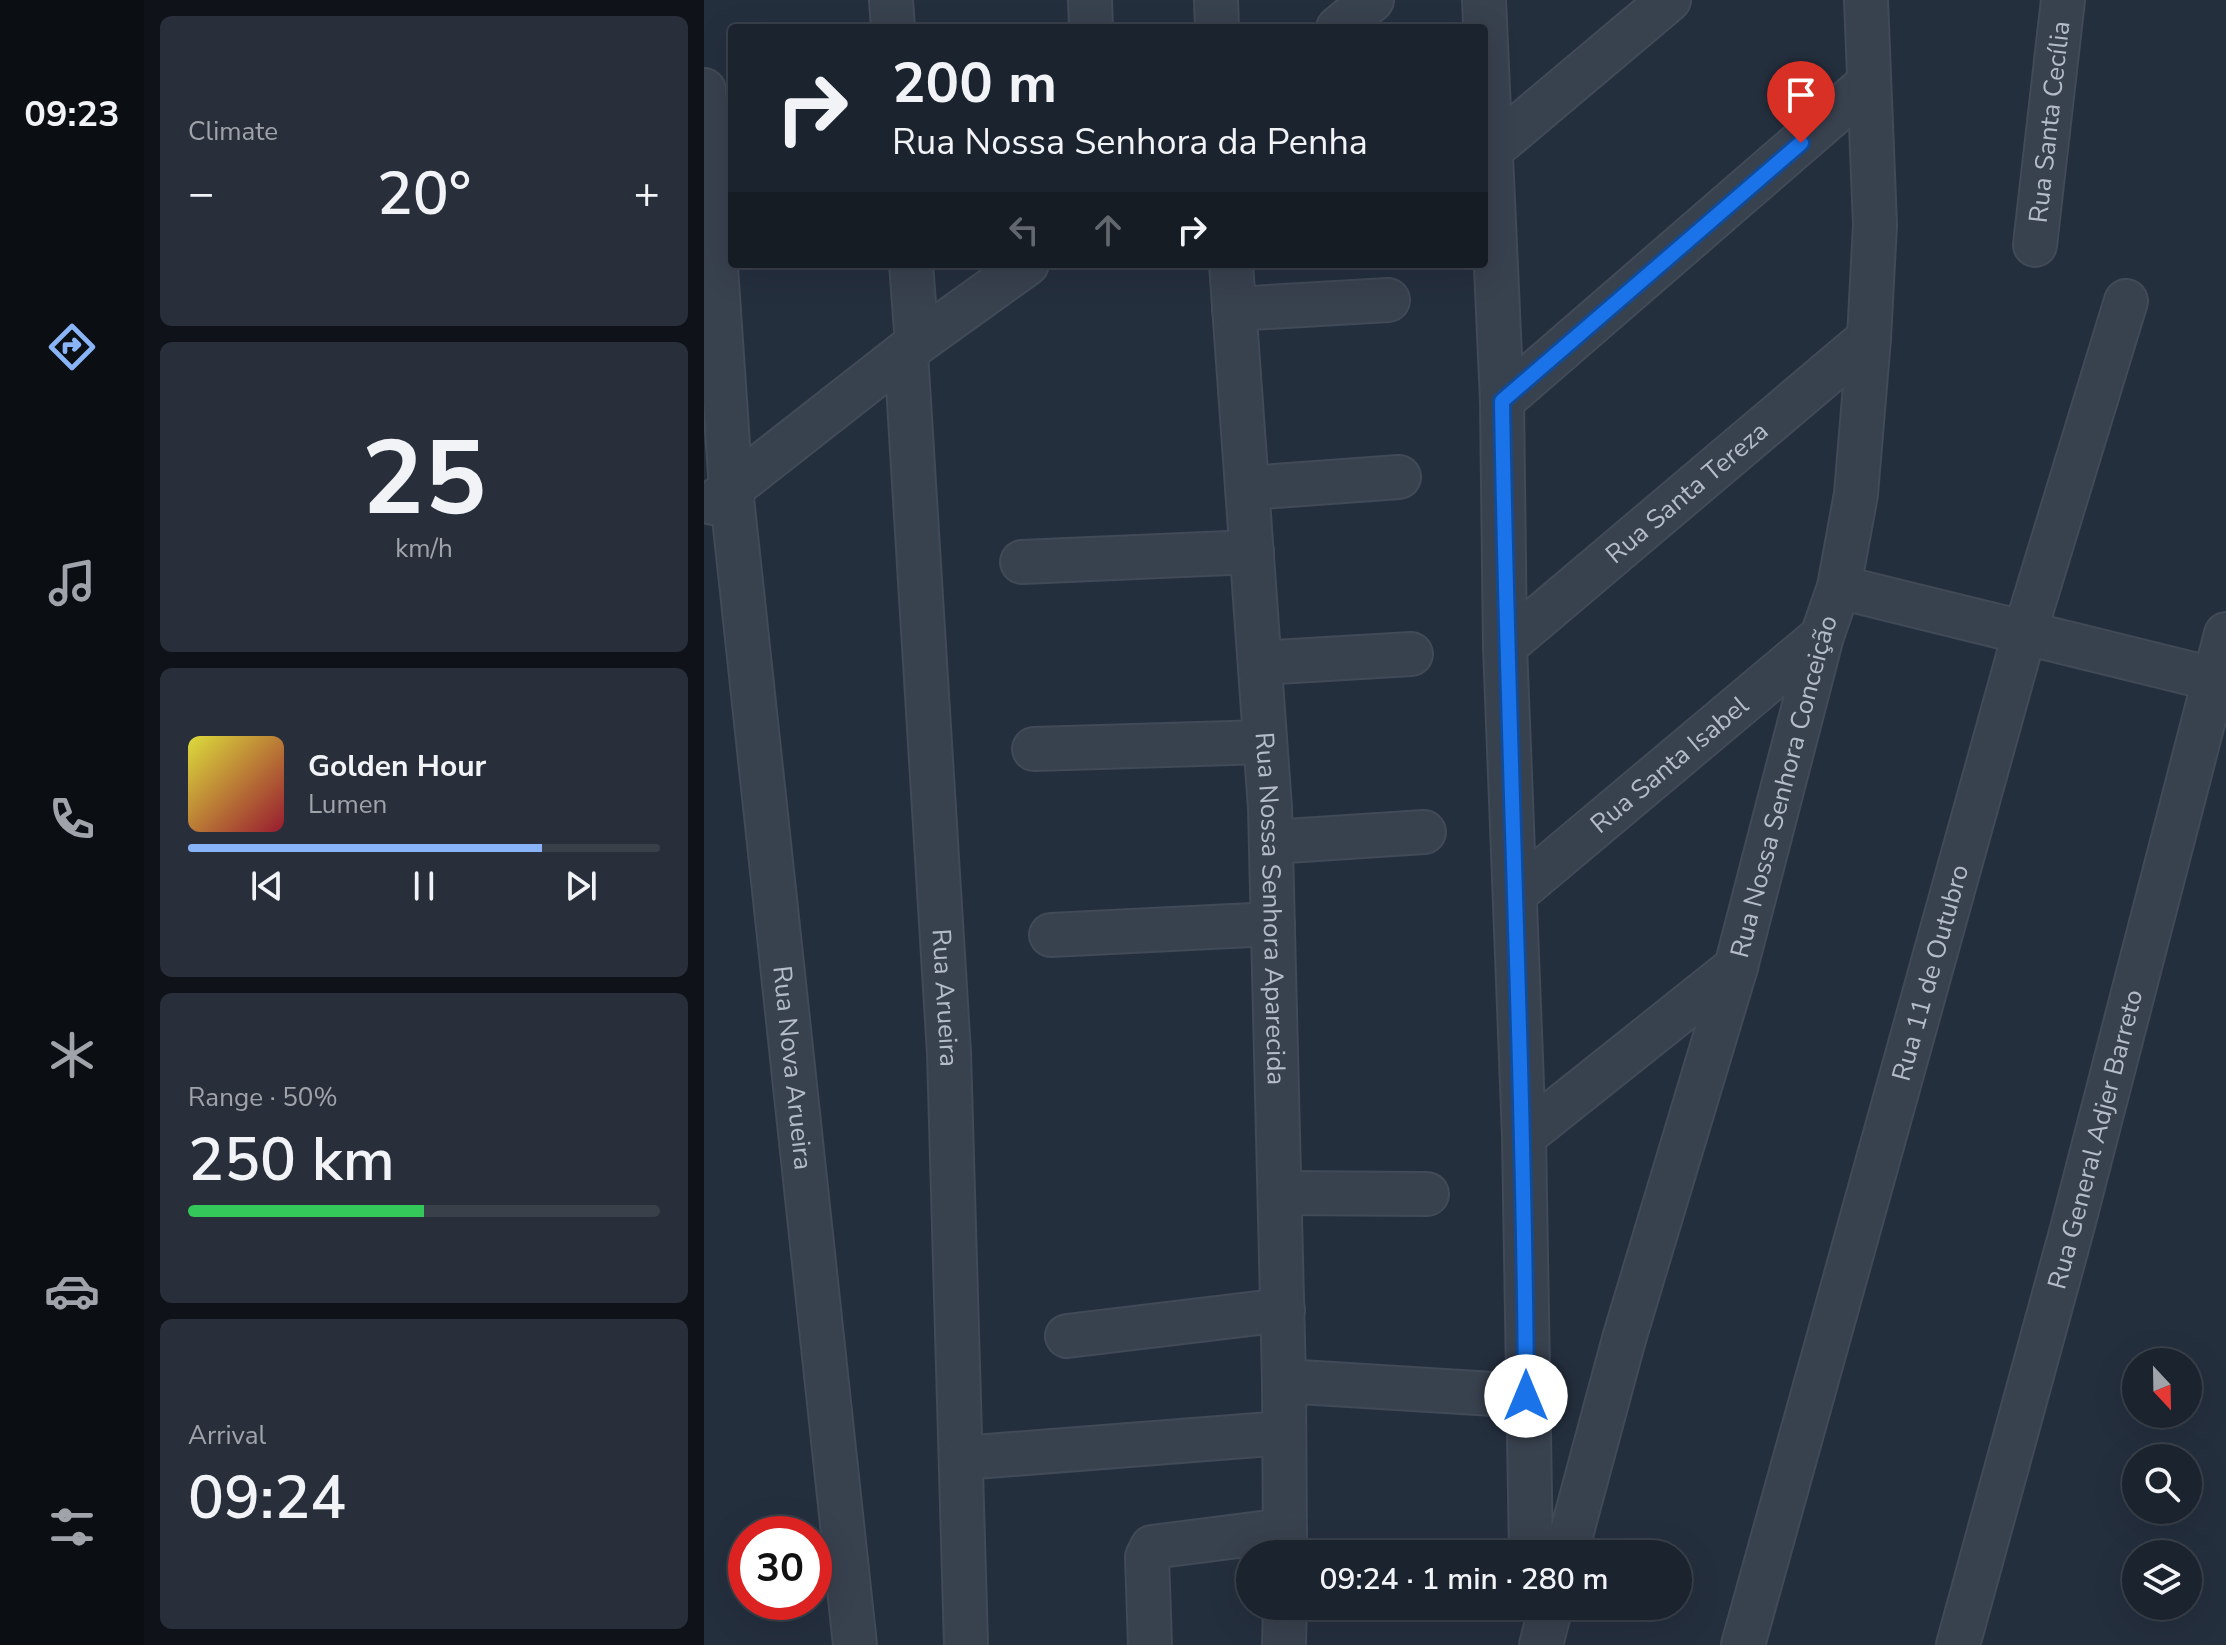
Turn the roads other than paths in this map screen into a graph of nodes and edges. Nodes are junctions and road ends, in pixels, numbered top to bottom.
1 (891, 0) edge
2 (1090, 0) edge
3 (1216, 0) edge
4 (1372, 0) edge
5 (1484, 0) edge
6 (1669, 0) edge
7 (1866, 0) edge
8 (2063, 0) edge
9 (893, 24) edge
10 (1091, 24) edge
11 (1217, 24) edge
12 (1343, 24) edge
13 (1485, 24) edge
14 (1488, 74) edge
15 (1869, 83) junction
16 (704, 90) edge
17 (1492, 149) junction
18 (2035, 245) dead end
19 (911, 268) edge
20 (1022, 268) edge
21 (1231, 268) edge
22 (1388, 300) dead end
23 (2126, 301) dead end
24 (1234, 309) junction
25 (1869, 338) junction
26 (912, 348) junction
27 (1502, 401) junction
28 (1399, 477) dead end
29 (1247, 488) junction
30 (717, 500) edge
31 (1252, 552) junction
32 (1022, 562) dead end
33 (1839, 587) junction
34 (2226, 634) edge
35 (2024, 635) junction
36 (1822, 636) junction
37 (1505, 646) junction
38 (1411, 654) dead end
39 (1260, 663) junction
40 (2213, 679) junction
41 (1265, 742) junction
42 (1034, 749) dead end
43 (1424, 832) dead end
44 (1271, 842) junction
45 (1516, 893) junction
46 (1273, 924) junction
47 (1051, 935) dead end
48 (1736, 967) junction
49 (1524, 1136) junction
50 (1280, 1193) junction
51 (1427, 1194) dead end
52 (1283, 1310) junction
53 (1067, 1336) dead end
54 (1284, 1381) junction
55 (1526, 1396) junction
56 (1284, 1433) junction
57 (962, 1458) junction
58 (1285, 1540) edge
59 (1531, 1540) edge
60 (1570, 1540) edge
61 (1236, 1544) edge
62 (1285, 1620) edge
63 (1533, 1620) edge
64 (1547, 1620) edge
65 (855, 1645) edge
66 (966, 1645) edge
67 (1150, 1645) edge
68 (1284, 1645) edge
69 (1534, 1645) edge
70 (1541, 1645) edge
71 (1743, 1645) edge
72 (1958, 1645) edge

1 - 9 street
2 - 10 street
3 - 11 street
4 - 12 street
5 - 13 street
6 - 17 street
7 - 15 street, Rua Nossa Senhora Conceição
8 - 18 street, Rua Santa Cecília
14 - 17 street
15 - 25 street, Rua Nossa Senhora Conceição
15 - 27 street
16 - 30 street, Rua Nova Arueira
17 - 27 street
19 - 26 street, Rua Arueira
20 - 26 street
21 - 24 street, Rua Nossa Senhora Aparecida
22 - 24 street
23 - 35 street, Rua 11 de Outubro
24 - 29 street, Rua Nossa Senhora Aparecida
25 - 33 street, Rua Nossa Senhora Conceição
25 - 37 street, Rua Santa Tereza
26 - 30 street
26 - 57 street, Rua Arueira
27 - 37 street
28 - 29 street
29 - 31 street, Rua Nossa Senhora Aparecida
30 - 65 street, Rua Nova Arueira
31 - 32 street
31 - 39 street, Rua Nossa Senhora Aparecida
33 - 35 street
33 - 36 street, Rua Nossa Senhora Conceição
34 - 40 street, Rua General Adjer Barreto
35 - 40 street
35 - 71 street, Rua 11 de Outubro
36 - 45 street, Rua Santa Isabel
36 - 48 street, Rua Nossa Senhora Conceição
37 - 45 street
38 - 39 street
39 - 41 street, Rua Nossa Senhora Aparecida
40 - 72 street, Rua General Adjer Barreto
41 - 42 street
41 - 44 street, Rua Nossa Senhora Aparecida
43 - 44 street
44 - 46 street, Rua Nossa Senhora Aparecida
45 - 49 street
46 - 47 street
46 - 50 street, Rua Nossa Senhora Aparecida
48 - 49 street
48 - 60 street, Rua Nossa Senhora Conceição
49 - 55 street
50 - 51 street
50 - 52 street, Rua Nossa Senhora Aparecida
52 - 53 street
52 - 54 street, Rua Nossa Senhora Aparecida
54 - 55 street
54 - 56 street, Rua Nossa Senhora Aparecida
55 - 59 street
56 - 57 street
56 - 58 street, Rua Nossa Senhora Aparecida
57 - 66 street, Rua Arueira
61 - 67 street
62 - 68 street
63 - 69 street
64 - 70 street

